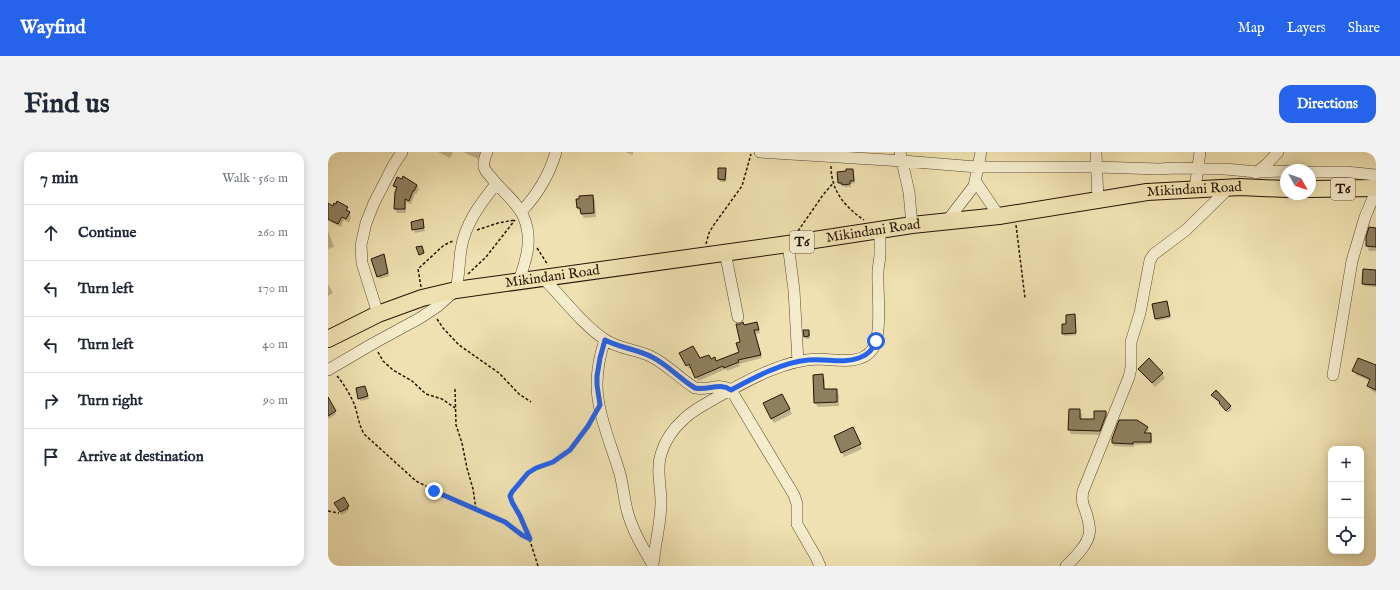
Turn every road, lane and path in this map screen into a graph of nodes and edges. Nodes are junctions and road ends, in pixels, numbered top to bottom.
1 (402, 152) edge
2 (487, 152) edge
3 (556, 152) edge
4 (751, 152) edge
5 (760, 152) edge
6 (981, 152) edge
7 (1096, 152) edge
8 (1200, 152) edge
9 (1278, 152) edge
10 (832, 156) junction
11 (902, 156) edge
12 (977, 167) junction
13 (1097, 167) junction
14 (1198, 169) junction
15 (1280, 171) edge
16 (1257, 172) junction
17 (1316, 172) edge
18 (1376, 175) edge
19 (834, 182) junction
20 (976, 182) junction
21 (496, 184) junction
22 (1235, 187) junction
23 (1280, 188) edge
24 (1195, 189) junction
25 (1316, 189) edge
26 (1376, 190) edge
27 (1098, 201) junction
28 (1005, 214) junction
29 (518, 216) junction
30 (947, 221) junction
31 (912, 225) junction
32 (880, 230) junction
33 (465, 234) junction
34 (529, 239) junction
35 (788, 244) junction
36 (725, 252) junction
37 (702, 255) junction
38 (549, 277) junction
39 (519, 282) junction
40 (457, 287) junction
41 (1025, 298) dead end
42 (426, 304) junction
43 (378, 314) junction
44 (738, 317) dead end
45 (328, 339) edge
46 (605, 340) junction
47 (374, 343) junction
48 (798, 362) junction
49 (329, 369) edge
50 (1333, 374) dead end
51 (455, 389) dead end
52 (731, 390) junction
53 (531, 402) dead end
54 (600, 405) junction
55 (455, 408) junction
56 (476, 509) junction
57 (328, 511) edge
58 (339, 513) dead end
59 (530, 539) junction
60 (653, 565) edge
61 (538, 566) edge
62 (820, 566) edge
63 (1066, 566) edge

1 - 43 street
2 - 21 street
3 - 29 street
4 - 37 path
5 - 10 street
6 - 12 street
7 - 13 street
8 - 14 street
9 - 16 street
10 - 11 street
10 - 19 path
11 - 12 street
11 - 31 street
12 - 13 street
12 - 20 street
13 - 14 street
13 - 27 street
14 - 16 street
14 - 24 street
15 - 16 street
16 - 22 street
17 - 18 street
19 - 32 path
19 - 35 path
20 - 28 street
20 - 30 street
21 - 29 street
21 - 33 street
22 - 23 highway, Mikindani Road / T6
22 - 24 highway, Mikindani Road / T6
22 - 63 street
24 - 27 highway, Mikindani Road / T6
25 - 26 highway, T6
26 - 50 street
27 - 28 highway, Mikindani Road / T6
28 - 30 highway, Mikindani Road / T6
28 - 41 path
29 - 33 path
29 - 34 street
29 - 40 path
30 - 31 highway, Mikindani Road / T6
31 - 32 highway, Mikindani Road / T6
32 - 35 highway, Mikindani Road / T6
32 - 48 street
33 - 40 street
33 - 42 path
34 - 38 path
34 - 39 street
35 - 36 highway, Mikindani Road / T6
35 - 48 street
36 - 37 highway, Mikindani Road / T6
36 - 44 street
37 - 38 highway, Mikindani Road / T6
38 - 39 highway, Mikindani Road / T6
38 - 46 street
39 - 40 highway, Mikindani Road / T6
40 - 42 highway, Mikindani Road / T6
42 - 43 highway, Mikindani Road / T6
42 - 47 street
42 - 53 path
43 - 45 highway, Mikindani Road / T6
46 - 52 street
46 - 54 street
47 - 49 street
47 - 55 path
48 - 52 street
49 - 56 path
51 - 55 path
52 - 60 street
52 - 62 street
54 - 59 path
54 - 60 street
55 - 56 path
56 - 59 path
57 - 58 path
59 - 61 path

